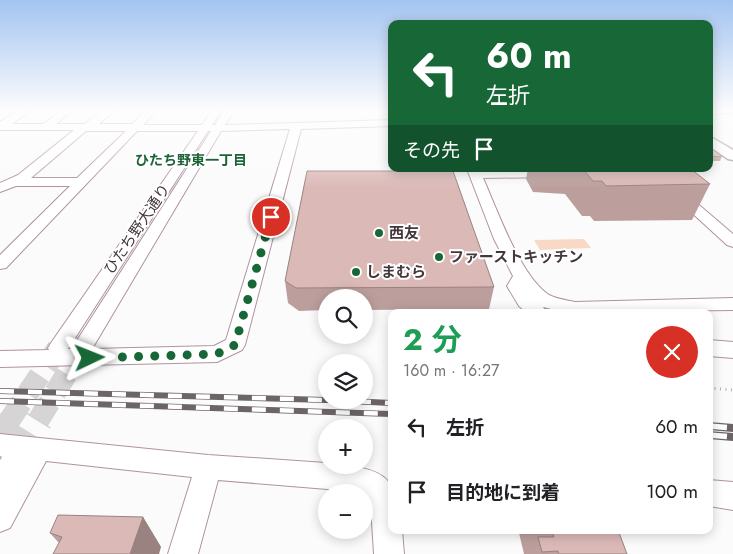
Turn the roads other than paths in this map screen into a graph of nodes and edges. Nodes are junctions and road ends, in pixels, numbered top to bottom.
1 (74, 136) edge
2 (126, 136) edge
3 (206, 136) edge
4 (206, 136) edge
5 (293, 136) edge
6 (717, 136) edge
7 (713, 142) edge
8 (732, 152) edge
9 (475, 172) edge
10 (559, 172) edge
11 (648, 172) edge
12 (14, 182) junction
13 (80, 182) junction
14 (0, 183) edge
15 (0, 188) edge
16 (733, 242) edge
17 (0, 264) edge
18 (519, 275) junction
19 (733, 304) edge
20 (534, 309) edge
21 (83, 347) tunnel mouth
22 (58, 348) tunnel mouth
23 (713, 348) edge
24 (733, 350) edge
25 (0, 359) edge
26 (39, 450) junction
27 (4, 464) edge
28 (208, 467) junction
29 (713, 494) edge
30 (733, 496) edge
31 (0, 518) edge
32 (183, 554) edge
33 (389, 554) edge

1 - 12 street
2 - 13 street
3 - 21 street, ひたち野大通り
4 - 22 street, ひたち野大通り
5 - 25 street
6 - 8 main road
7 - 8 main road
9 - 10 street
9 - 18 street
11 - 16 street
12 - 13 street
12 - 14 street
12 - 15 street
13 - 17 street
18 - 19 street
18 - 20 street
23 - 24 street
26 - 27 street
26 - 28 street
26 - 31 street
28 - 32 street
28 - 33 street
29 - 30 street

